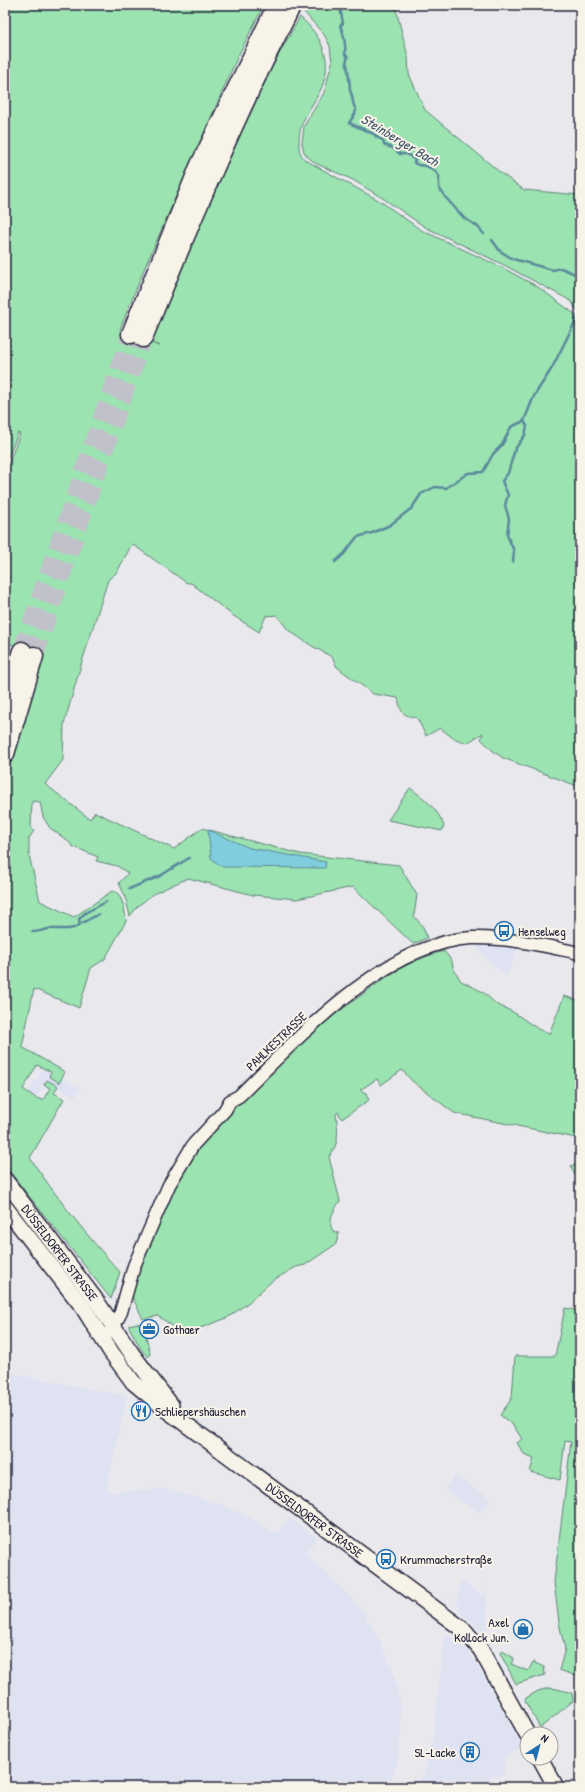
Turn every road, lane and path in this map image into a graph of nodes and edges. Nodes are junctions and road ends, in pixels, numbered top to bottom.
1 (277, 5) edge
2 (292, 5) edge
3 (261, 51) junction
4 (137, 336) tunnel mouth
5 (5, 705) edge
6 (5, 754) edge
7 (580, 953) edge
8 (5, 1180) edge
9 (5, 1207) edge
10 (114, 1326) junction
11 (103, 1338) junction
12 (184, 1421) junction
13 (523, 1726) edge
14 (544, 1766) edge
15 (556, 1787) edge

1 - 3 highway
2 - 3 highway
3 - 4 highway
5 - 6 highway
7 - 10 street, PAHLKESTRASSE
8 - 10 main road, DÜSSELDORFER STRASSE
9 - 11 main road, DÜSSELDORFER STRASSE
10 - 11 street
10 - 12 main road, DÜSSELDORFER STRASSE
11 - 12 main road, DÜSSELDORFER STRASSE
12 - 13 main road, DÜSSELDORFER STRASSE
14 - 15 main road

